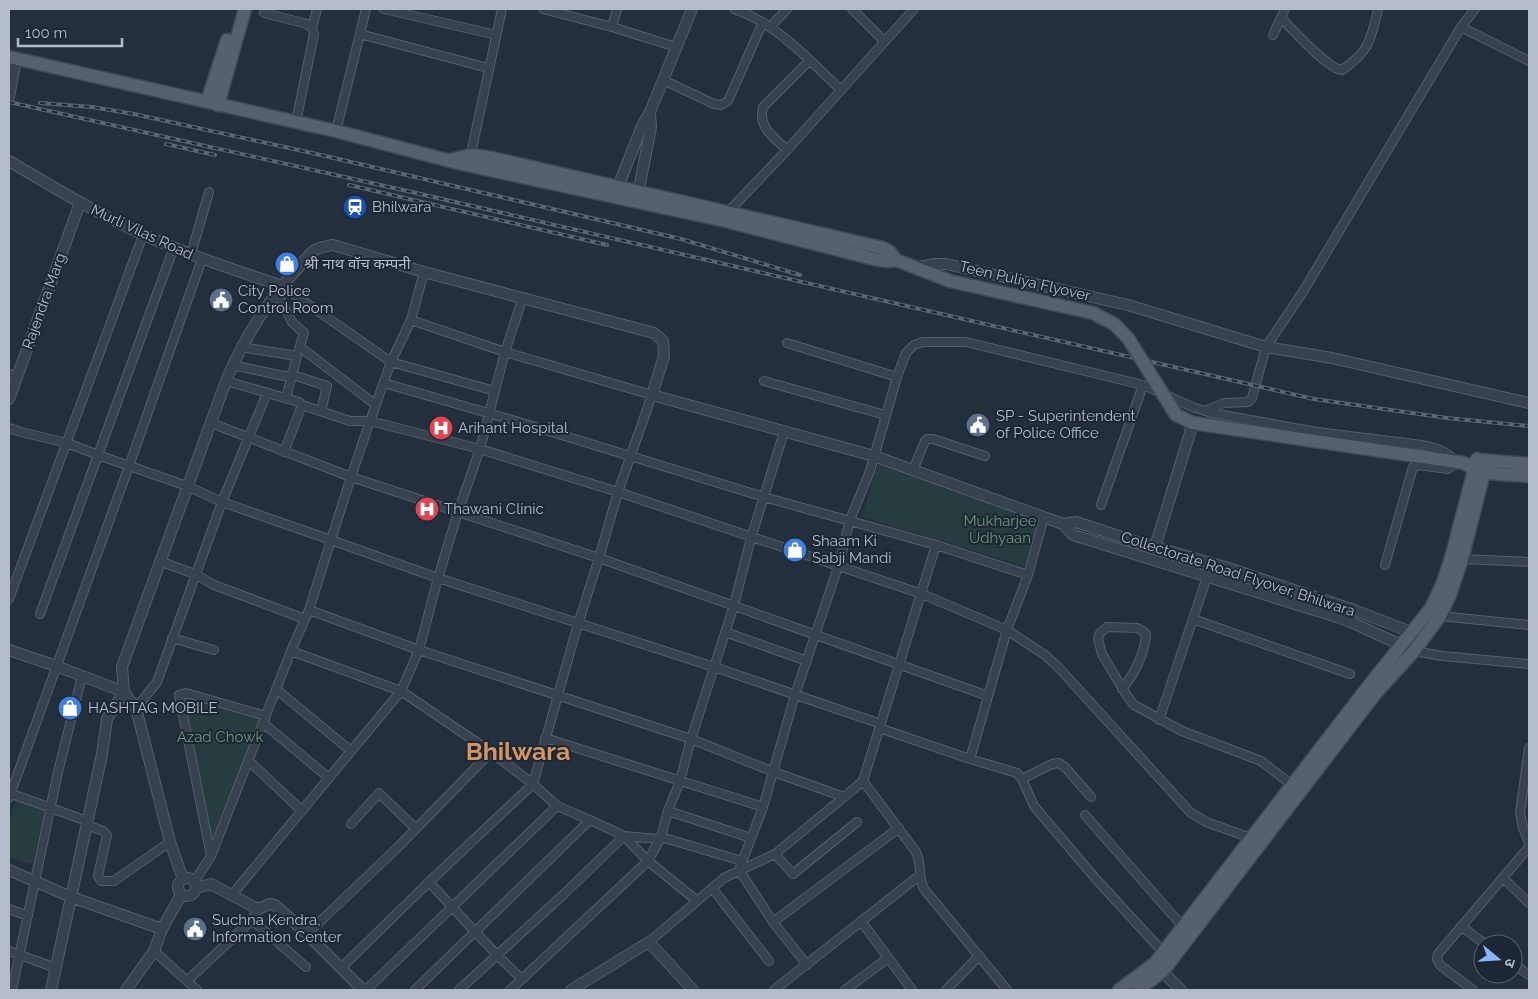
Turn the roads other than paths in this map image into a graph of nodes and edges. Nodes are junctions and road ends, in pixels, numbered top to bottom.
1 (237, 9) edge
2 (245, 9) edge
3 (317, 9) edge
4 (366, 9) edge
5 (384, 9) edge
6 (502, 9) edge
7 (543, 9) edge
8 (618, 9) edge
9 (692, 9) edge
10 (734, 9) edge
11 (787, 9) edge
12 (852, 9) edge
13 (914, 9) edge
14 (1286, 9) edge
15 (1378, 9) edge
16 (1475, 9) edge
17 (559, 11) edge
18 (753, 12) edge
19 (264, 13) dead end
20 (1281, 18) junction
21 (767, 25) junction
22 (612, 27) junction
23 (1461, 27) junction
24 (312, 28) junction
25 (360, 34) junction
26 (496, 35) junction
27 (1273, 35) dead end
28 (884, 41) junction
29 (676, 47) junction
30 (12, 58) edge
31 (809, 61) junction
32 (1529, 61) edge
33 (488, 68) junction
34 (663, 80) junction
35 (840, 90) junction
36 (9, 97) edge
37 (212, 103) junction
38 (650, 112) junction
39 (296, 122) junction
40 (336, 131) junction
41 (787, 150) junction
42 (470, 160) junction
43 (9, 161) edge
44 (617, 191) junction
45 (209, 192) dead end
46 (637, 196) junction
47 (80, 203) junction
48 (728, 212) junction
49 (143, 235) junction
50 (174, 247) junction
51 (191, 254) junction
52 (202, 259) junction
53 (896, 260) junction
54 (919, 268) junction
55 (424, 272) junction
56 (279, 289) junction
57 (522, 297) junction
58 (411, 320) junction
59 (787, 343) dead end
60 (300, 346) junction
61 (241, 347) junction
62 (1266, 347) junction
63 (505, 352) junction
64 (297, 356) junction
65 (391, 362) junction
66 (232, 365) junction
67 (292, 375) junction
68 (13, 376) edge
69 (896, 377) junction
70 (226, 381) junction
71 (764, 381) dead end
72 (384, 383) junction
73 (1143, 385) junction
74 (495, 391) junction
75 (267, 393) junction
76 (652, 395) junction
77 (286, 398) junction
78 (9, 399) edge
79 (1529, 403) edge
80 (302, 405) junction
81 (376, 405) junction
82 (321, 411) junction
83 (1204, 411) junction
84 (489, 414) junction
85 (885, 414) junction
86 (370, 421) junction
87 (211, 422) junction
88 (1193, 423) junction
89 (9, 428) edge
90 (784, 432) junction
91 (248, 438) junction
92 (67, 443) junction
93 (480, 449) junction
94 (284, 452) junction
95 (98, 455) junction
96 (631, 456) junction
97 (874, 456) junction
98 (985, 456) dead end
99 (1529, 464) edge
100 (1474, 465) junction
101 (129, 466) junction
102 (913, 470) junction
103 (1529, 476) edge
104 (351, 477) junction
105 (187, 486) junction
106 (618, 492) junction
107 (764, 497) junction
108 (222, 502) junction
109 (1100, 505) dead end
110 (458, 512) junction
111 (1044, 517) junction
112 (850, 520) junction
113 (1063, 524) junction
114 (751, 538) junction
115 (331, 540) junction
116 (936, 546) junction
117 (1155, 547) junction
118 (599, 558) junction
119 (1462, 559) junction
120 (159, 561) junction
121 (1529, 562) edge
122 (1385, 564) dead end
123 (838, 567) junction
124 (195, 574) junction
125 (1028, 576) junction
126 (1207, 577) junction
127 (438, 578) junction
128 (922, 594) junction
129 (9, 599) edge
130 (734, 605) junction
131 (309, 610) junction
132 (40, 614) dead end
133 (1440, 616) junction
134 (1193, 619) junction
135 (305, 620) junction
136 (578, 624) junction
137 (1529, 625) edge
138 (1007, 630) junction
139 (1412, 631) junction
140 (725, 632) junction
141 (816, 635) junction
142 (1424, 637) junction
143 (172, 638) junction
144 (1401, 645) junction
145 (9, 650) edge
146 (214, 650) dead end
147 (419, 650) junction
148 (1414, 651) junction
149 (291, 652) junction
150 (807, 660) junction
151 (1529, 664) edge
152 (899, 665) junction
153 (56, 666) junction
154 (714, 667) junction
155 (1350, 674) dead end
156 (82, 676) junction
157 (276, 689) junction
158 (1122, 689) junction
159 (401, 691) junction
160 (124, 692) junction
161 (795, 695) junction
162 (988, 696) junction
163 (558, 697) junction
164 (136, 708) junction
165 (264, 720) junction
166 (1159, 720) junction
167 (880, 726) junction
168 (545, 738) junction
169 (691, 739) junction
170 (1529, 748) edge
171 (351, 752) junction
172 (491, 752) junction
173 (970, 759) junction
174 (248, 760) junction
175 (774, 772) junction
176 (330, 778) junction
177 (1022, 779) junction
178 (680, 781) junction
179 (863, 781) junction
180 (533, 784) junction
181 (1292, 785) junction
182 (9, 795) edge
183 (844, 797) junction
184 (1091, 797) dead end
185 (557, 806) junction
186 (763, 807) junction
187 (50, 808) junction
188 (302, 811) junction
189 (668, 811) junction
190 (1084, 815) dead end
191 (590, 820) junction
192 (857, 822) dead end
193 (87, 823) junction
194 (351, 824) dead end
195 (899, 828) junction
196 (416, 829) junction
197 (624, 836) junction
198 (661, 837) junction
199 (751, 838) junction
200 (1251, 838) junction
201 (170, 842) junction
202 (1529, 845) edge
203 (775, 854) junction
204 (211, 856) junction
205 (648, 861) junction
206 (742, 861) junction
207 (9, 870) edge
208 (739, 870) junction
209 (920, 875) junction
210 (1503, 878) junction
211 (183, 879) junction
212 (35, 882) junction
213 (429, 882) junction
214 (195, 885) junction
215 (712, 888) junction
216 (182, 895) junction
217 (231, 896) junction
218 (72, 897) junction
219 (696, 900) junction
220 (1529, 903) edge
221 (452, 906) junction
222 (9, 909) edge
223 (258, 909) junction
224 (28, 916) junction
225 (252, 920) junction
226 (774, 922) junction
227 (861, 922) junction
228 (1461, 926) junction
229 (1183, 927) junction
230 (162, 929) junction
231 (475, 931) junction
232 (307, 934) junction
233 (1473, 935) edge
234 (649, 942) junction
235 (9, 950) edge
236 (154, 951) junction
237 (1164, 952) junction
238 (20, 955) junction
239 (497, 955) junction
240 (979, 956) junction
241 (888, 958) junction
242 (769, 961) dead end
243 (807, 964) junction
244 (306, 967) dead end
245 (1159, 967) junction
246 (56, 968) junction
247 (341, 968) junction
248 (522, 979) junction
249 (187, 981) junction
250 (12, 990) edge
251 (51, 990) edge
252 (126, 990) edge
253 (196, 990) edge
254 (365, 990) edge
255 (415, 990) edge
256 (459, 990) edge
257 (510, 990) edge
258 (571, 990) edge
259 (693, 990) edge
260 (774, 990) edge
261 (845, 990) edge
262 (912, 990) edge
263 (946, 990) edge
264 (1008, 990) edge
265 (1118, 990) edge
266 (1138, 990) edge
267 (1181, 990) edge
268 (1472, 990) edge

1 - 37 main road
2 - 37 main road
3 - 24 street
4 - 25 street
5 - 26 street
6 - 26 street
7 - 17 street
8 - 22 street
9 - 29 street
10 - 18 street
11 - 21 street
12 - 28 street
13 - 28 street
14 - 20 street
15 - 20 street
16 - 23 street
17 - 22 street
18 - 21 street
19 - 24 street
20 - 27 street
21 - 31 street
21 - 34 street
22 - 29 street
23 - 32 street
23 - 62 street
24 - 39 street
25 - 33 street
25 - 40 street
26 - 33 street
28 - 35 street
29 - 34 street
30 - 36 street
30 - 37 main road
31 - 35 street
31 - 41 street
33 - 42 street
34 - 38 street
35 - 41 street
37 - 39 main road
38 - 44 street
38 - 46 street
39 - 40 main road
40 - 42 main road
41 - 48 street
42 - 44 main road
43 - 47 street, Murli Vilas Road
44 - 46 main road
45 - 51 street
46 - 48 main road
46 - 53 main road
47 - 49 street, Murli Vilas Road
47 - 68 street, Rajendra Marg
48 - 53 main road
49 - 50 street, Murli Vilas Road
49 - 92 street
50 - 51 street, Murli Vilas Road
50 - 95 street
51 - 52 street, Murli Vilas Road
52 - 56 street, Murli Vilas Road
52 - 101 street
53 - 54 main road, Teen Puliya Flyover
54 - 62 street
54 - 88 main road, Teen Puliya Flyover, bridge
55 - 56 street
55 - 57 street
55 - 58 street
56 - 60 street
56 - 61 street
56 - 65 street
57 - 63 street
57 - 76 street
58 - 63 street
58 - 65 street
59 - 69 street
60 - 64 street
60 - 81 street
61 - 64 street
61 - 66 street
62 - 79 street
62 - 83 street
63 - 74 street
63 - 76 street
64 - 67 street
65 - 72 street
65 - 74 street
66 - 67 street
66 - 70 street
67 - 77 street
67 - 82 street
68 - 78 street, Rajendra Marg
69 - 73 street
69 - 85 street
70 - 75 street
70 - 87 street
71 - 85 street
72 - 81 street
72 - 84 street
73 - 83 street
73 - 109 street
74 - 84 street
75 - 77 street
75 - 91 street
76 - 90 street
76 - 96 street
77 - 80 street
80 - 82 street
80 - 94 street
81 - 86 street
82 - 86 street
83 - 100 street
84 - 93 street
84 - 96 street
85 - 97 street
86 - 93 street
86 - 104 street
87 - 91 street
87 - 105 street
88 - 100 main road, Teen Puliya Flyover
88 - 117 street
89 - 92 street
90 - 97 street
90 - 107 street
91 - 94 street
91 - 108 street
92 - 95 street
92 - 129 street
93 - 106 street
93 - 110 street
94 - 104 street
95 - 101 street
95 - 132 street
96 - 106 street
96 - 107 street
97 - 102 street
97 - 112 street
98 - 102 street
99 - 100 main road
100 - 103 main road
100 - 119 main road
100 - 122 street
100 - 139 main road
101 - 105 street
101 - 153 street
102 - 111 street
104 - 110 street
104 - 115 street
105 - 108 street
105 - 120 street
106 - 114 street
106 - 118 street
107 - 112 street
107 - 114 street
108 - 115 street
108 - 124 street
110 - 118 street
110 - 127 street
111 - 113 street
111 - 125 street
112 - 116 street
112 - 123 street
113 - 117 street, Collectorate Road Flyover, Bhilwara
113 - 126 street
114 - 123 street
114 - 130 street
115 - 127 street
115 - 131 street
116 - 125 street
116 - 128 street
117 - 139 street, Collectorate Road Flyover, Bhilwara
118 - 130 street
118 - 136 street
119 - 121 street
119 - 133 main road
120 - 124 street
120 - 160 street
123 - 128 street
123 - 141 street
124 - 135 street
124 - 143 street
125 - 138 street
126 - 134 street
126 - 144 street
127 - 136 street
127 - 147 street
128 - 138 street
128 - 152 street
130 - 140 street
130 - 141 street
131 - 135 street
131 - 147 street
133 - 137 street
133 - 142 main road
134 - 155 street
134 - 166 street
135 - 149 street
136 - 154 street
136 - 163 street
138 - 162 street
138 - 200 street
139 - 142 street, Collectorate Road Flyover, Bhilwara
139 - 144 main road
140 - 150 street
140 - 154 street
141 - 150 street
141 - 152 street
142 - 148 main road
143 - 146 street
143 - 164 street
144 - 148 street
144 - 181 main road
145 - 153 street
147 - 159 street
147 - 163 street
148 - 151 street
148 - 245 main road
149 - 157 street
149 - 159 street
150 - 161 street
152 - 162 street
152 - 167 street
153 - 156 street
153 - 182 street
154 - 161 street
154 - 169 street
156 - 160 street
156 - 187 street
157 - 165 street
157 - 171 street
158 - 158 street
158 - 166 street
159 - 171 street
159 - 172 street
160 - 164 street
160 - 193 street
161 - 167 street
161 - 175 street
162 - 173 street
163 - 168 street
163 - 169 street
164 - 201 street
165 - 174 street
165 - 176 street
165 - 204 street
166 - 181 street
167 - 173 street
167 - 179 street
168 - 178 street
168 - 180 street
169 - 175 street
169 - 178 street
170 - 202 street
171 - 176 street
172 - 180 street
172 - 196 street
173 - 177 street
174 - 188 street
174 - 204 street
175 - 183 street
175 - 186 street
176 - 188 street
177 - 184 street
177 - 237 street
178 - 186 street
178 - 189 street
179 - 183 street
179 - 195 street
180 - 185 street
180 - 213 street
181 - 200 main road
182 - 187 street
183 - 203 street
185 - 191 street
185 - 221 street
186 - 199 street
187 - 193 street
187 - 212 street
188 - 217 street
189 - 198 street
189 - 199 street
190 - 229 street
191 - 197 street
191 - 231 street
192 - 203 street
193 - 201 street
193 - 218 street
194 - 196 street
195 - 209 street
195 - 226 street
196 - 232 street
197 - 198 street
197 - 205 street
197 - 239 street
198 - 205 street
198 - 206 street
199 - 206 street
200 - 229 main road
201 - 211 street
202 - 210 street
203 - 208 street
204 - 214 street
205 - 219 street
205 - 248 street
206 - 208 street
207 - 212 street
208 - 215 street
208 - 226 street
209 - 227 street
209 - 240 street
210 - 220 street
210 - 228 street
211 - 214 street
211 - 216 street
212 - 218 street
212 - 224 street
213 - 221 street
213 - 247 street
214 - 216 street
214 - 217 street
215 - 219 street
215 - 242 street
216 - 230 street
217 - 223 street
218 - 230 street
218 - 246 street
219 - 234 street
221 - 231 street
221 - 254 street
222 - 224 street
223 - 225 street
223 - 232 street
224 - 238 street
225 - 244 street
225 - 249 street
226 - 243 street
227 - 241 street
227 - 243 street
228 - 233 street
228 - 268 street
229 - 237 main road
230 - 236 street
231 - 239 street
231 - 255 street
232 - 247 street
234 - 258 street
234 - 259 street
235 - 238 street
236 - 249 street
236 - 252 street
237 - 245 main road
238 - 246 street
238 - 250 street
239 - 248 street
239 - 256 street
240 - 263 street
240 - 264 street
241 - 261 street
241 - 262 street
243 - 260 street
245 - 265 main road
245 - 266 main road
245 - 267 street
246 - 251 street
247 - 254 street
248 - 257 street
249 - 253 street

